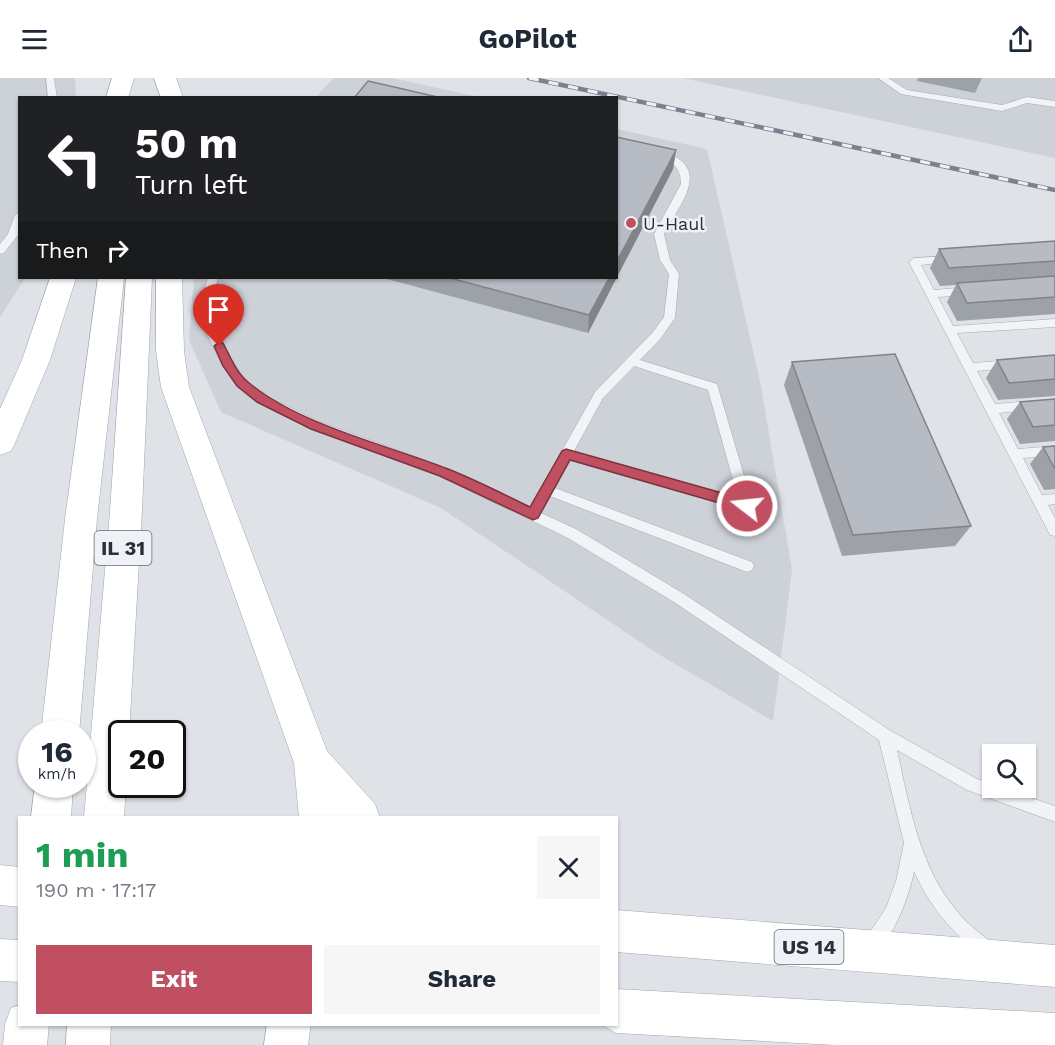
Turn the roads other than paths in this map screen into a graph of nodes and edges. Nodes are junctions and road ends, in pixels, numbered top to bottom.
1 (50, 78) edge
2 (123, 78) edge
3 (129, 78) edge
4 (154, 78) edge
5 (165, 78) edge
6 (882, 78) edge
7 (53, 96) edge
8 (118, 96) edge
9 (130, 96) edge
10 (152, 96) edge
11 (171, 96) edge
12 (1055, 104) edge
13 (646, 151) edge
14 (18, 221) edge
15 (0, 251) edge
16 (961, 258) edge
17 (63, 279) edge
18 (111, 279) edge
19 (139, 279) edge
20 (169, 279) edge
21 (213, 279) edge
22 (987, 290) edge
23 (931, 294) junction
24 (1055, 323) edge
25 (949, 330) junction
26 (631, 361) junction
27 (1023, 363) edge
28 (969, 367) junction
29 (1055, 403) edge
30 (991, 409) junction
31 (0, 443) edge
32 (1055, 451) edge
33 (566, 454) junction
34 (1015, 454) junction
35 (547, 490) junction
36 (1055, 499) edge
37 (1039, 500) junction
38 (533, 515) junction
39 (1055, 531) edge
40 (747, 566) dead end
41 (61, 720) edge
42 (886, 736) junction
43 (313, 763) junction
44 (53, 798) edge
45 (1055, 814) edge
46 (51, 816) edge
47 (104, 816) edge
48 (319, 816) edge
49 (359, 816) edge
50 (911, 845) junction
51 (0, 885) edge
52 (18, 886) edge
53 (618, 912) edge
54 (618, 931) edge
55 (709, 939) junction
56 (865, 952) junction
57 (0, 960) edge
58 (18, 962) edge
59 (1001, 963) junction
60 (1055, 966) edge
61 (618, 1011) edge
62 (27, 1026) edge
63 (89, 1026) edge
64 (289, 1026) edge
65 (1055, 1035) edge
66 (25, 1045) edge
67 (88, 1045) edge
68 (286, 1045) edge

1 - 7 lane
2 - 8 main road
3 - 9 main road
4 - 10 main road
5 - 11 main road
6 - 12 lane
13 - 26 lane
14 - 15 lane
16 - 23 lane
17 - 31 main road
18 - 41 main road, IL 31
19 - 47 main road, IL 31
20 - 43 main road
21 - 38 lane
22 - 23 lane
23 - 25 lane
24 - 25 lane
25 - 28 lane
26 - 33 lane
26 - 33 lane
27 - 28 lane
28 - 30 lane
29 - 30 lane
30 - 34 lane
32 - 34 lane
33 - 35 lane
34 - 37 lane
35 - 38 lane
35 - 40 lane
36 - 37 lane
37 - 39 lane
38 - 42 lane
42 - 45 lane
42 - 50 lane
43 - 48 main road
43 - 49 main road
44 - 46 main road
50 - 56 lane
50 - 59 lane
51 - 52 main road
53 - 55 main road
54 - 55 main road, US 14
55 - 56 main road, US 14
56 - 59 main road, US 14
57 - 58 main road
59 - 60 main road, US 14
61 - 65 main road
62 - 66 main road
63 - 67 main road
64 - 68 main road

